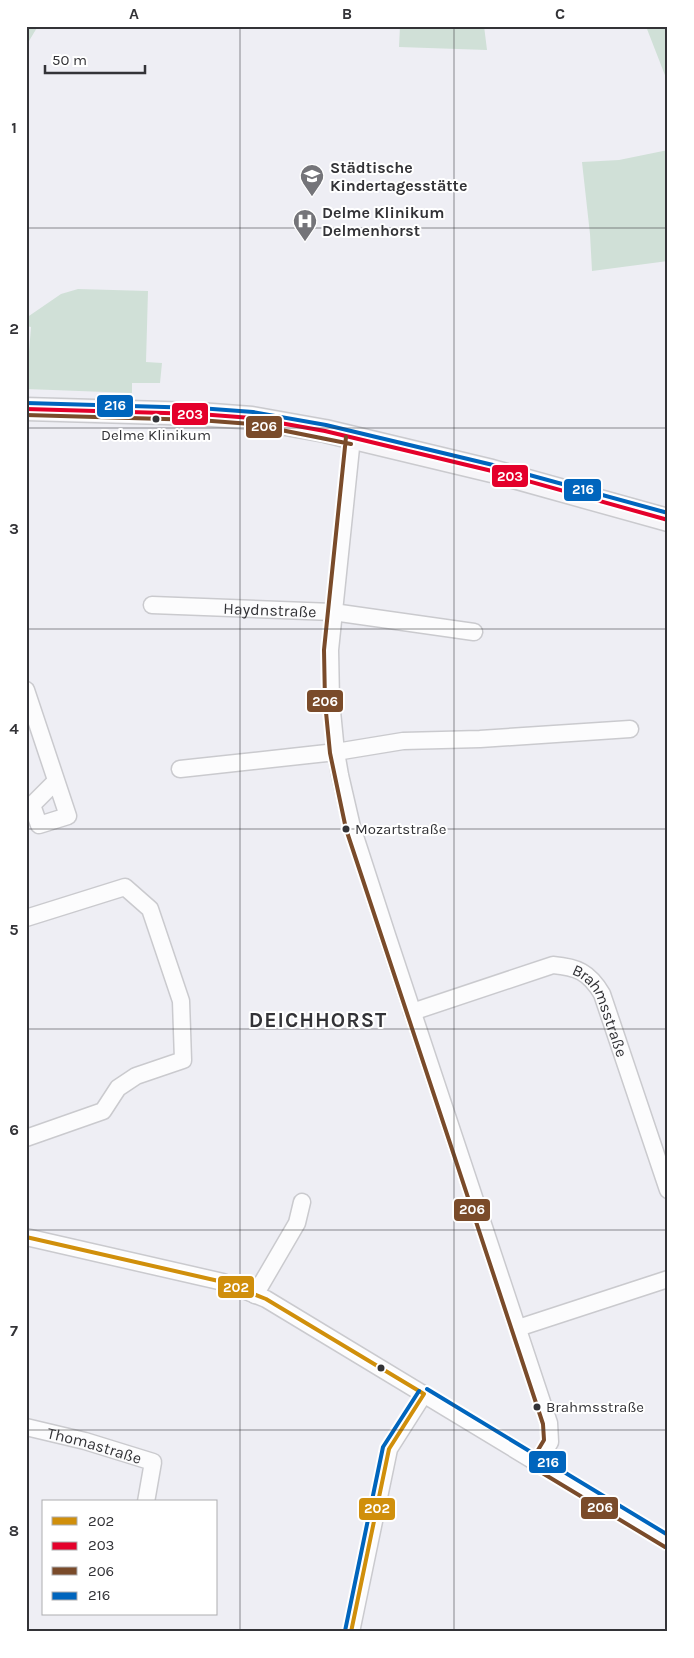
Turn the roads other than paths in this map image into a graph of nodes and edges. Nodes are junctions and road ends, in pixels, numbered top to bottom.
1 (26, 410) edge
2 (352, 438) junction
3 (668, 520) edge
4 (152, 605) dead end
5 (333, 612) junction
6 (474, 632) dead end
7 (26, 690) edge
8 (630, 729) dead end
9 (336, 752) junction
10 (180, 769) dead end
11 (56, 781) dead end
12 (26, 918) edge
13 (412, 1012) junction
14 (26, 1138) edge
15 (668, 1190) edge
16 (302, 1202) dead end
17 (26, 1237) edge
18 (668, 1279) edge
19 (255, 1294) junction
20 (518, 1328) junction
21 (424, 1394) junction
22 (26, 1427) edge
23 (537, 1463) junction
24 (146, 1500) edge
25 (668, 1542) edge
26 (351, 1632) edge

1 - 2 main road
2 - 3 main road
2 - 5 street
4 - 5 street, Haydnstraße
5 - 6 street, Haydnstraße
5 - 9 street
7 - 11 street
8 - 9 street
9 - 10 street
9 - 13 street
12 - 14 street
13 - 15 street, Brahmsstraße
13 - 20 street
16 - 19 street
17 - 19 street
18 - 20 street
19 - 21 street
20 - 23 street
21 - 23 street
21 - 26 street
22 - 24 street, Thomastraße
23 - 25 street

